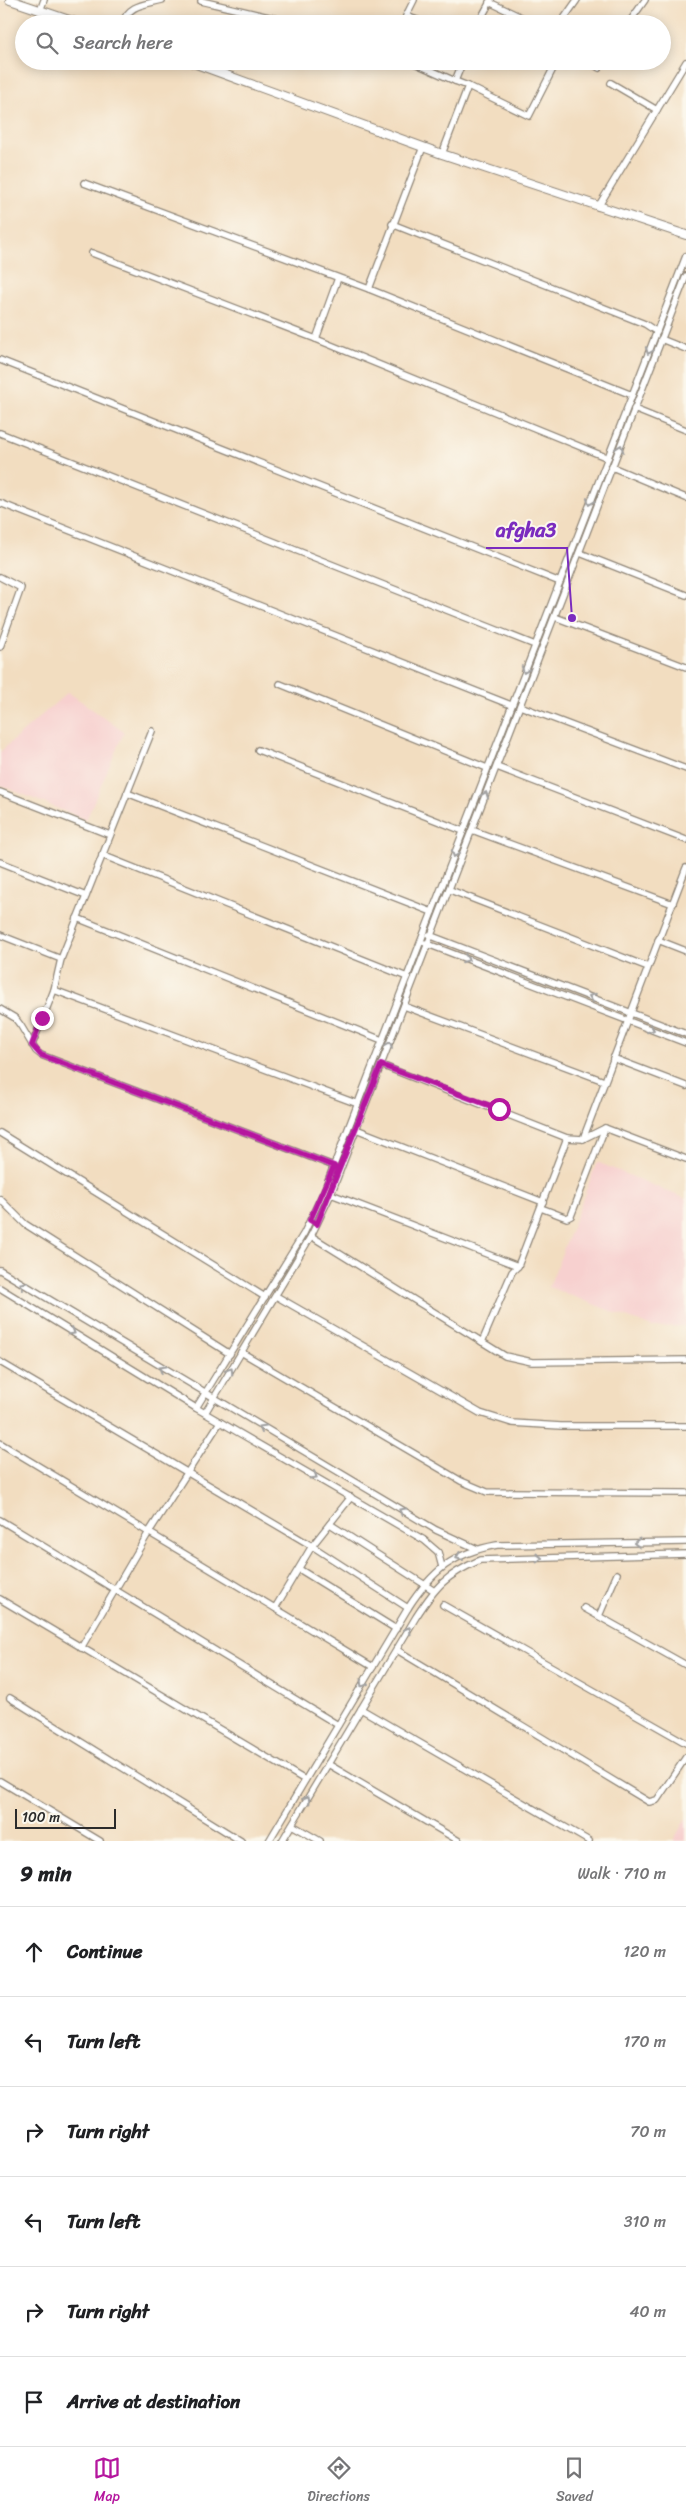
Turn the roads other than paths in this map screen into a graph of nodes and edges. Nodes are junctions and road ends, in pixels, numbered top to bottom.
1 (10, 0) edge
2 (44, 0) edge
3 (162, 0) edge
4 (212, 0) edge
5 (414, 0) edge
6 (577, 0) edge
7 (645, 0) edge
8 (199, 1) edge
9 (490, 1) edge
10 (40, 10) junction
11 (55, 15) edge
12 (126, 15) edge
13 (260, 15) edge
14 (406, 15) edge
15 (483, 15) edge
16 (518, 15) edge
17 (566, 15) edge
18 (634, 15) edge
19 (686, 62) edge
20 (213, 70) edge
21 (430, 70) edge
22 (459, 70) edge
23 (552, 70) edge
24 (455, 81) junction
25 (611, 83) dead end
26 (468, 86) junction
27 (657, 110) junction
28 (423, 147) junction
29 (442, 154) junction
30 (84, 183) dead end
31 (598, 207) junction
32 (392, 224) junction
33 (686, 235) edge
34 (92, 253) dead end
35 (686, 256) edge
36 (686, 276) edge
37 (338, 278) junction
38 (369, 289) junction
39 (657, 332) junction
40 (316, 339) junction
41 (662, 339) junction
42 (686, 349) edge
43 (0, 360) edge
44 (632, 395) junction
45 (634, 409) junction
46 (686, 430) edge
47 (0, 433) edge
48 (608, 458) junction
49 (612, 467) junction
50 (686, 498) edge
51 (0, 503) edge
52 (583, 521) junction
53 (591, 523) junction
54 (580, 553) junction
55 (0, 577) edge
56 (560, 582) junction
57 (686, 595) edge
58 (555, 616) junction
59 (535, 645) junction
60 (0, 647) edge
61 (686, 667) edge
62 (280, 684) dead end
63 (511, 706) junction
64 (520, 706) junction
65 (152, 731) dead end
66 (258, 750) dead end
67 (496, 766) junction
68 (487, 768) junction
69 (686, 769) edge
70 (0, 792) edge
71 (127, 793) junction
72 (472, 830) junction
73 (463, 831) junction
74 (110, 835) junction
75 (686, 840) edge
76 (102, 855) junction
77 (0, 862) edge
78 (686, 868) edge
79 (684, 882) edge
80 (450, 890) junction
81 (86, 896) junction
82 (672, 904) junction
83 (432, 912) junction
84 (77, 918) junction
85 (424, 933) junction
86 (0, 935) edge
87 (432, 936) junction
88 (658, 940) junction
89 (421, 941) junction
90 (429, 944) junction
91 (686, 951) edge
92 (61, 959) junction
93 (648, 967) junction
94 (407, 977) junction
95 (54, 990) junction
96 (404, 1006) junction
97 (0, 1009) edge
98 (631, 1012) junction
99 (628, 1020) junction
100 (686, 1034) edge
101 (382, 1040) junction
102 (686, 1043) edge
103 (32, 1045) junction
104 (613, 1058) junction
105 (381, 1065) junction
106 (604, 1081) junction
107 (686, 1086) edge
108 (358, 1104) junction
109 (605, 1128) junction
110 (356, 1129) junction
111 (0, 1133) edge
112 (567, 1138) junction
113 (582, 1139) junction
114 (686, 1159) edge
115 (334, 1166) junction
116 (331, 1194) junction
117 (0, 1199) edge
118 (542, 1205) junction
119 (310, 1220) junction
120 (317, 1224) junction
121 (311, 1236) junction
122 (518, 1266) junction
123 (0, 1270) edge
124 (0, 1288) edge
125 (276, 1296) junction
126 (266, 1297) junction
127 (482, 1342) junction
128 (241, 1352) junction
129 (230, 1354) junction
130 (686, 1360) edge
131 (0, 1362) edge
132 (204, 1394) junction
133 (213, 1399) junction
134 (196, 1408) junction
135 (205, 1413) junction
136 (220, 1422) junction
137 (686, 1426) edge
138 (0, 1443) edge
139 (187, 1472) junction
140 (686, 1493) edge
141 (351, 1497) junction
142 (0, 1520) edge
143 (330, 1524) junction
144 (149, 1532) junction
145 (686, 1542) edge
146 (312, 1546) junction
147 (477, 1549) junction
148 (686, 1554) edge
149 (442, 1567) junction
150 (299, 1569) junction
151 (618, 1574) dead end
152 (424, 1584) junction
153 (115, 1589) junction
154 (433, 1590) junction
155 (0, 1599) edge
156 (443, 1605) dead end
157 (275, 1608) junction
158 (408, 1608) junction
159 (584, 1608) dead end
160 (599, 1616) junction
161 (396, 1629) junction
162 (81, 1648) junction
163 (397, 1650) junction
164 (686, 1664) edge
165 (373, 1667) junction
166 (10, 1698) dead end
167 (361, 1709) junction
168 (338, 1725) junction
169 (686, 1743) edge
170 (686, 1757) edge
171 (328, 1764) junction
172 (305, 1780) junction
173 (0, 1782) edge
174 (292, 1825) junction
175 (100, 1841) edge
176 (240, 1841) edge
177 (269, 1841) edge
178 (282, 1841) edge
179 (320, 1841) edge
180 (459, 1841) edge
181 (589, 1841) edge

1 - 10 main road
2 - 10 street
3 - 12 street
4 - 8 street
5 - 14 street
6 - 17 street
7 - 18 street
8 - 13 street
9 - 15 street
9 - 16 street
10 - 11 main road
19 - 27 street
20 - 28 main road
21 - 24 street
22 - 24 street
23 - 26 street
24 - 26 street
25 - 27 street
26 - 29 street
27 - 31 street
28 - 29 main road
28 - 32 street
29 - 31 main road
30 - 37 street
31 - 33 main road
32 - 38 street
32 - 39 street
34 - 40 street
35 - 39 street
36 - 41 street
37 - 38 street
37 - 40 street
38 - 44 street
39 -> 44 street
40 - 48 street
41 - 42 street
41 - 45 street
43 - 56 street
44 - 48 street
45 - 46 street
49 -> 45 street
47 - 59 street
48 -> 52 street
49 - 50 street
49 - 53 street
51 - 63 street
52 - 53 street
52 - 56 street
53 - 54 street
54 - 57 street
54 - 58 street
55 - 60 street
56 - 59 street
58 - 61 street
58 - 64 street
59 -> 63 street
62 - 68 street
63 - 68 street
64 - 67 street
64 - 69 street
65 - 71 street
66 - 73 street
72 -> 67 street
67 - 75 street
68 - 73 street
70 - 74 street
71 - 74 street
71 - 83 street
72 - 80 street
72 - 82 street
73 -> 83 street
74 - 76 street
76 - 81 street
76 - 94 street
77 - 81 street
78 - 79 street
79 - 82 street
80 - 87 street
80 - 93 street
81 - 84 street
82 - 88 street
83 - 85 street
84 - 92 street
84 - 101 street
85 - 87 street
85 - 89 street
86 - 92 street
87 - 90 street
98 -> 87 street
88 - 91 street
88 - 93 street
89 - 90 street
89 - 94 street
90 - 96 street
90 -> 99 street
92 - 95 street
93 - 98 street
94 - 101 street
95 - 103 street
95 - 108 street
105 -> 96 street
96 - 106 street
97 - 103 street
98 - 99 street
98 - 100 street
99 -> 102 street
99 - 104 street
101 - 108 street
103 - 115 street
104 - 106 street
104 - 107 street
105 - 110 street
105 - 112 street
106 - 113 street
108 - 115 street
109 - 113 street
109 - 114 street
109 - 118 street
110 - 116 street
110 - 118 street
111 - 126 street
112 - 113 street
112 - 118 street
115 - 119 street
116 - 120 street
116 - 122 street
117 - 129 street
118 - 122 street
119 - 120 street
119 - 126 street
120 - 121 street
121 - 125 street
121 - 127 street
122 - 127 street
132 -> 123 street
124 -> 134 street
125 - 128 street
125 - 137 street
126 - 129 street
127 - 130 street
133 -> 128 street
128 - 140 street
129 - 132 street
131 - 139 street
132 - 133 street
132 - 134 street
133 - 135 street
147 -> 133 street
134 - 135 street
135 - 136 street
136 - 139 street
136 -> 141 street
138 - 144 street
139 - 144 street
139 - 146 street
141 - 143 street
141 - 149 street
142 - 153 street
143 - 146 street
143 - 152 street
144 - 153 street
144 - 157 street
145 -> 147 street
146 - 150 street
146 - 158 street
147 -> 149 street
154 -> 148 street
149 - 152 street
150 - 157 street
150 - 161 street
151 - 160 street
152 - 154 street
152 - 158 street
153 - 162 street
153 - 168 street
163 -> 154 street
155 - 162 street
156 - 169 street
157 - 165 street
158 - 161 street
159 - 160 street
160 - 164 street
161 - 165 street
162 - 172 street
163 - 167 street
163 - 170 street
165 -> 168 street
166 - 176 street
167 - 171 street
167 - 181 street
168 - 172 street
174 -> 171 street
171 - 180 street
172 - 177 street
173 - 175 street
174 - 178 street
174 - 179 street

